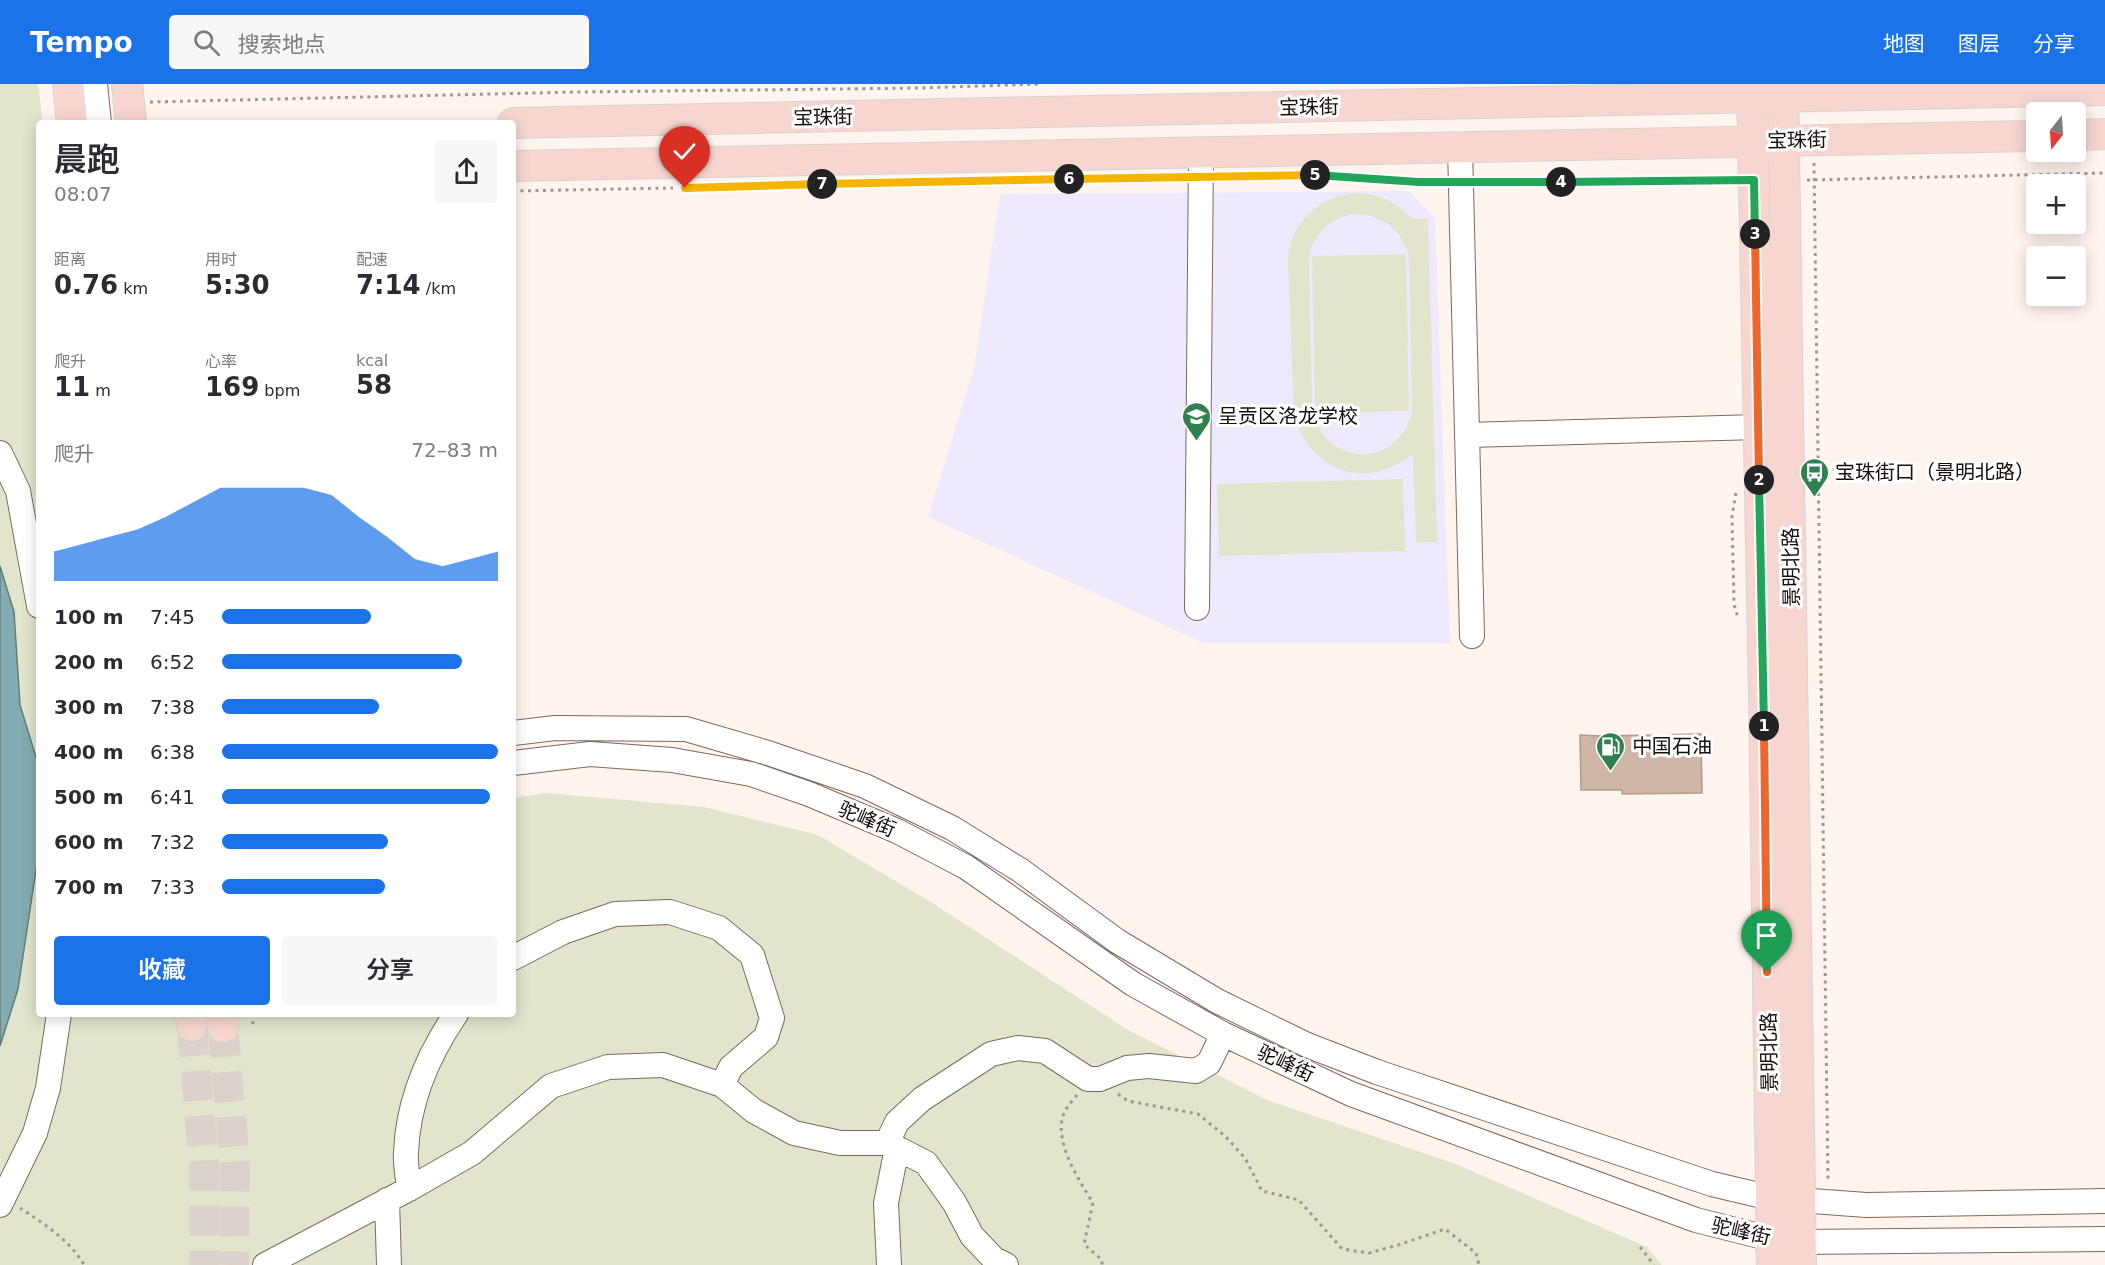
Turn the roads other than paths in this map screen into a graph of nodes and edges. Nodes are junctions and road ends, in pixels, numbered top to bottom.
1 (68, 84) edge
2 (95, 84) edge
3 (1783, 90) edge
4 (2105, 90) edge
5 (1752, 91) edge
6 (72, 120) edge
7 (99, 120) edge
8 (516, 123) edge
9 (2105, 134) edge
10 (2086, 135) edge
11 (2026, 136) edge
12 (1753, 141) junction
13 (1784, 141) junction
14 (1460, 147) junction
15 (1201, 152) junction
16 (516, 166) edge
17 (1758, 427) junction
18 (1467, 435) junction
19 (0, 453) edge
20 (36, 590) edge
21 (1197, 608) dead end
22 (1472, 636) dead end
23 (516, 733) edge
24 (516, 764) edge
25 (516, 956) edge
26 (59, 1017) edge
27 (454, 1017) edge
28 (1223, 1034) junction
29 (723, 1085) junction
30 (892, 1145) junction
31 (409, 1189) junction
32 (1771, 1198) junction
33 (387, 1200) junction
34 (2, 1201) edge
35 (2105, 1201) edge
36 (1814, 1202) junction
37 (2105, 1239) edge
38 (1786, 1253) edge
39 (265, 1265) edge
40 (389, 1265) edge
41 (889, 1265) edge
42 (1006, 1265) edge

1 - 6 main road
2 - 7 street
3 - 4 main road, 宝珠街
3 - 5 main road, 宝珠街
3 - 13 main road, 景明北路
5 - 8 main road, 宝珠街
5 - 12 main road, 景明北路
9 - 10 main road
11 - 13 main road, 宝珠街
12 - 13 main road, 宝珠街
12 - 14 main road, 宝珠街
12 - 17 main road, 景明北路
13 - 36 main road, 景明北路
14 - 15 main road, 宝珠街
14 - 18 street
15 - 16 main road, 宝珠街
15 - 21 street
17 - 18 street
17 - 32 main road, 景明北路
18 - 22 street
19 - 20 street
23 - 32 street, 驼峰街
24 - 28 street, 驼峰街
25 - 29 street
26 - 34 street
27 - 31 street
28 - 30 street
28 - 38 street, 驼峰街
29 - 30 street
29 - 31 street
30 - 41 street
30 - 42 street
31 - 33 street
32 - 36 street, 驼峰街
32 - 38 main road, 景明北路
33 - 39 street
33 - 40 street
35 - 36 street, 驼峰街
36 - 38 main road, 景明北路
37 - 38 street, 驼峰街

